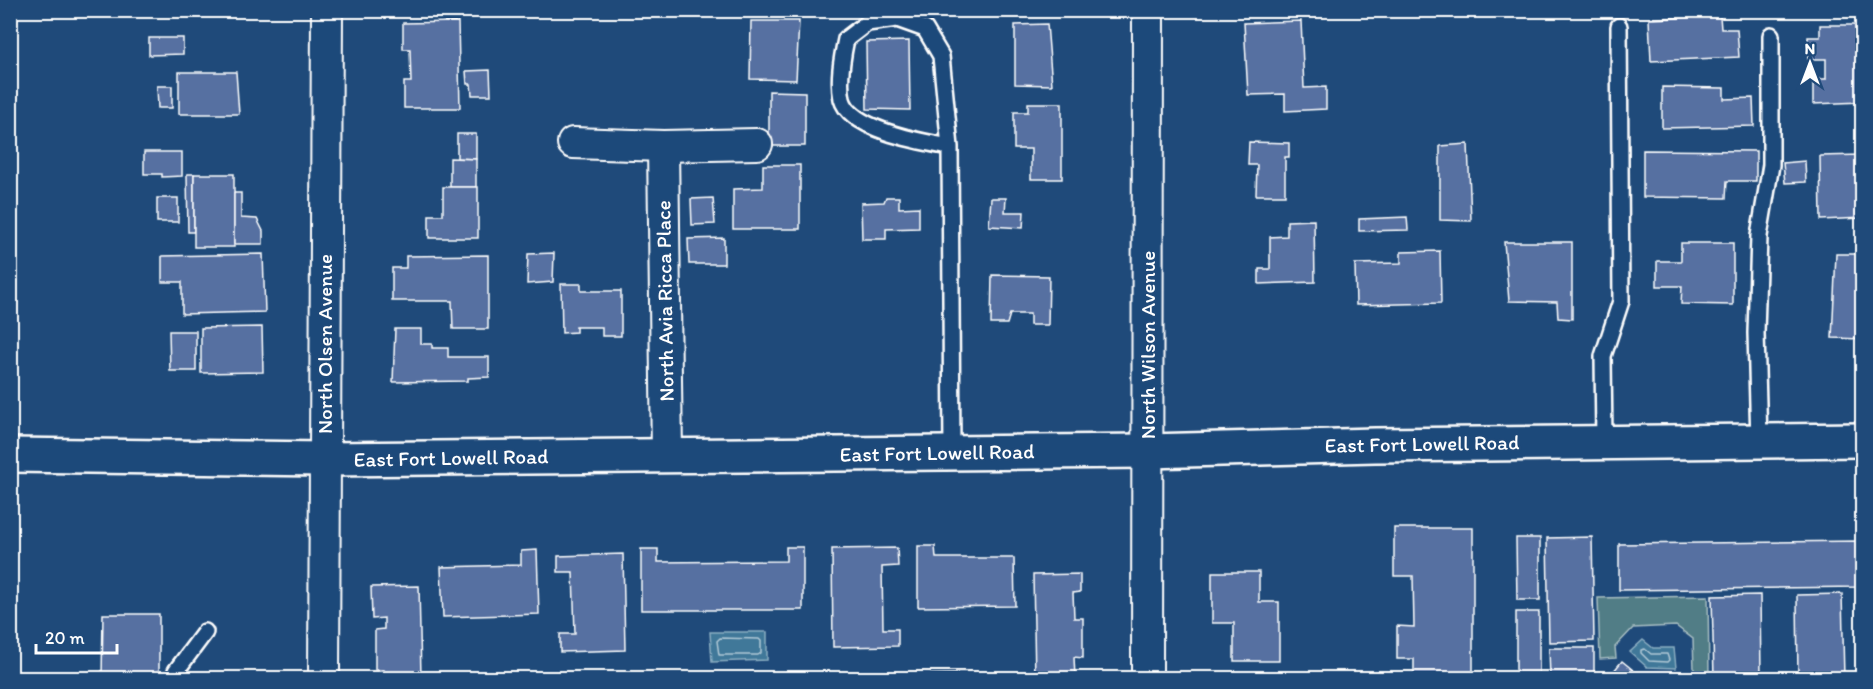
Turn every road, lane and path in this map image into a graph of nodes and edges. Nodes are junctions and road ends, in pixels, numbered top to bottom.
1 (327, 10) edge
2 (1148, 10) edge
3 (1619, 26) dead end
4 (1771, 35) dead end
5 (573, 143) dead end
6 (757, 144) dead end
7 (663, 146) junction
8 (950, 147) junction
9 (1863, 440) edge
10 (1759, 441) junction
11 (1604, 442) junction
12 (1148, 451) junction
13 (952, 453) junction
14 (10, 455) edge
15 (667, 456) junction
16 (324, 459) junction
17 (205, 632) dead end
18 (176, 678) edge
19 (324, 678) edge
20 (1148, 678) edge

1 - 16 street, North Olsen Avenue
2 - 12 street, North Wilson Avenue
3 - 11 lane
4 - 10 lane
5 - 7 street
6 - 7 street
7 - 15 street, North Avia Ricca Place
8 - 8 lane
8 - 13 lane
9 - 10 main road, East Fort Lowell Road
10 - 11 main road, East Fort Lowell Road
11 - 12 main road, East Fort Lowell Road
12 - 13 main road, East Fort Lowell Road
12 - 20 street, North Wilson Avenue
13 - 15 main road, East Fort Lowell Road
14 - 16 main road, East Fort Lowell Road
15 - 16 main road, East Fort Lowell Road
16 - 19 street, North Olsen Avenue
17 - 18 lane

